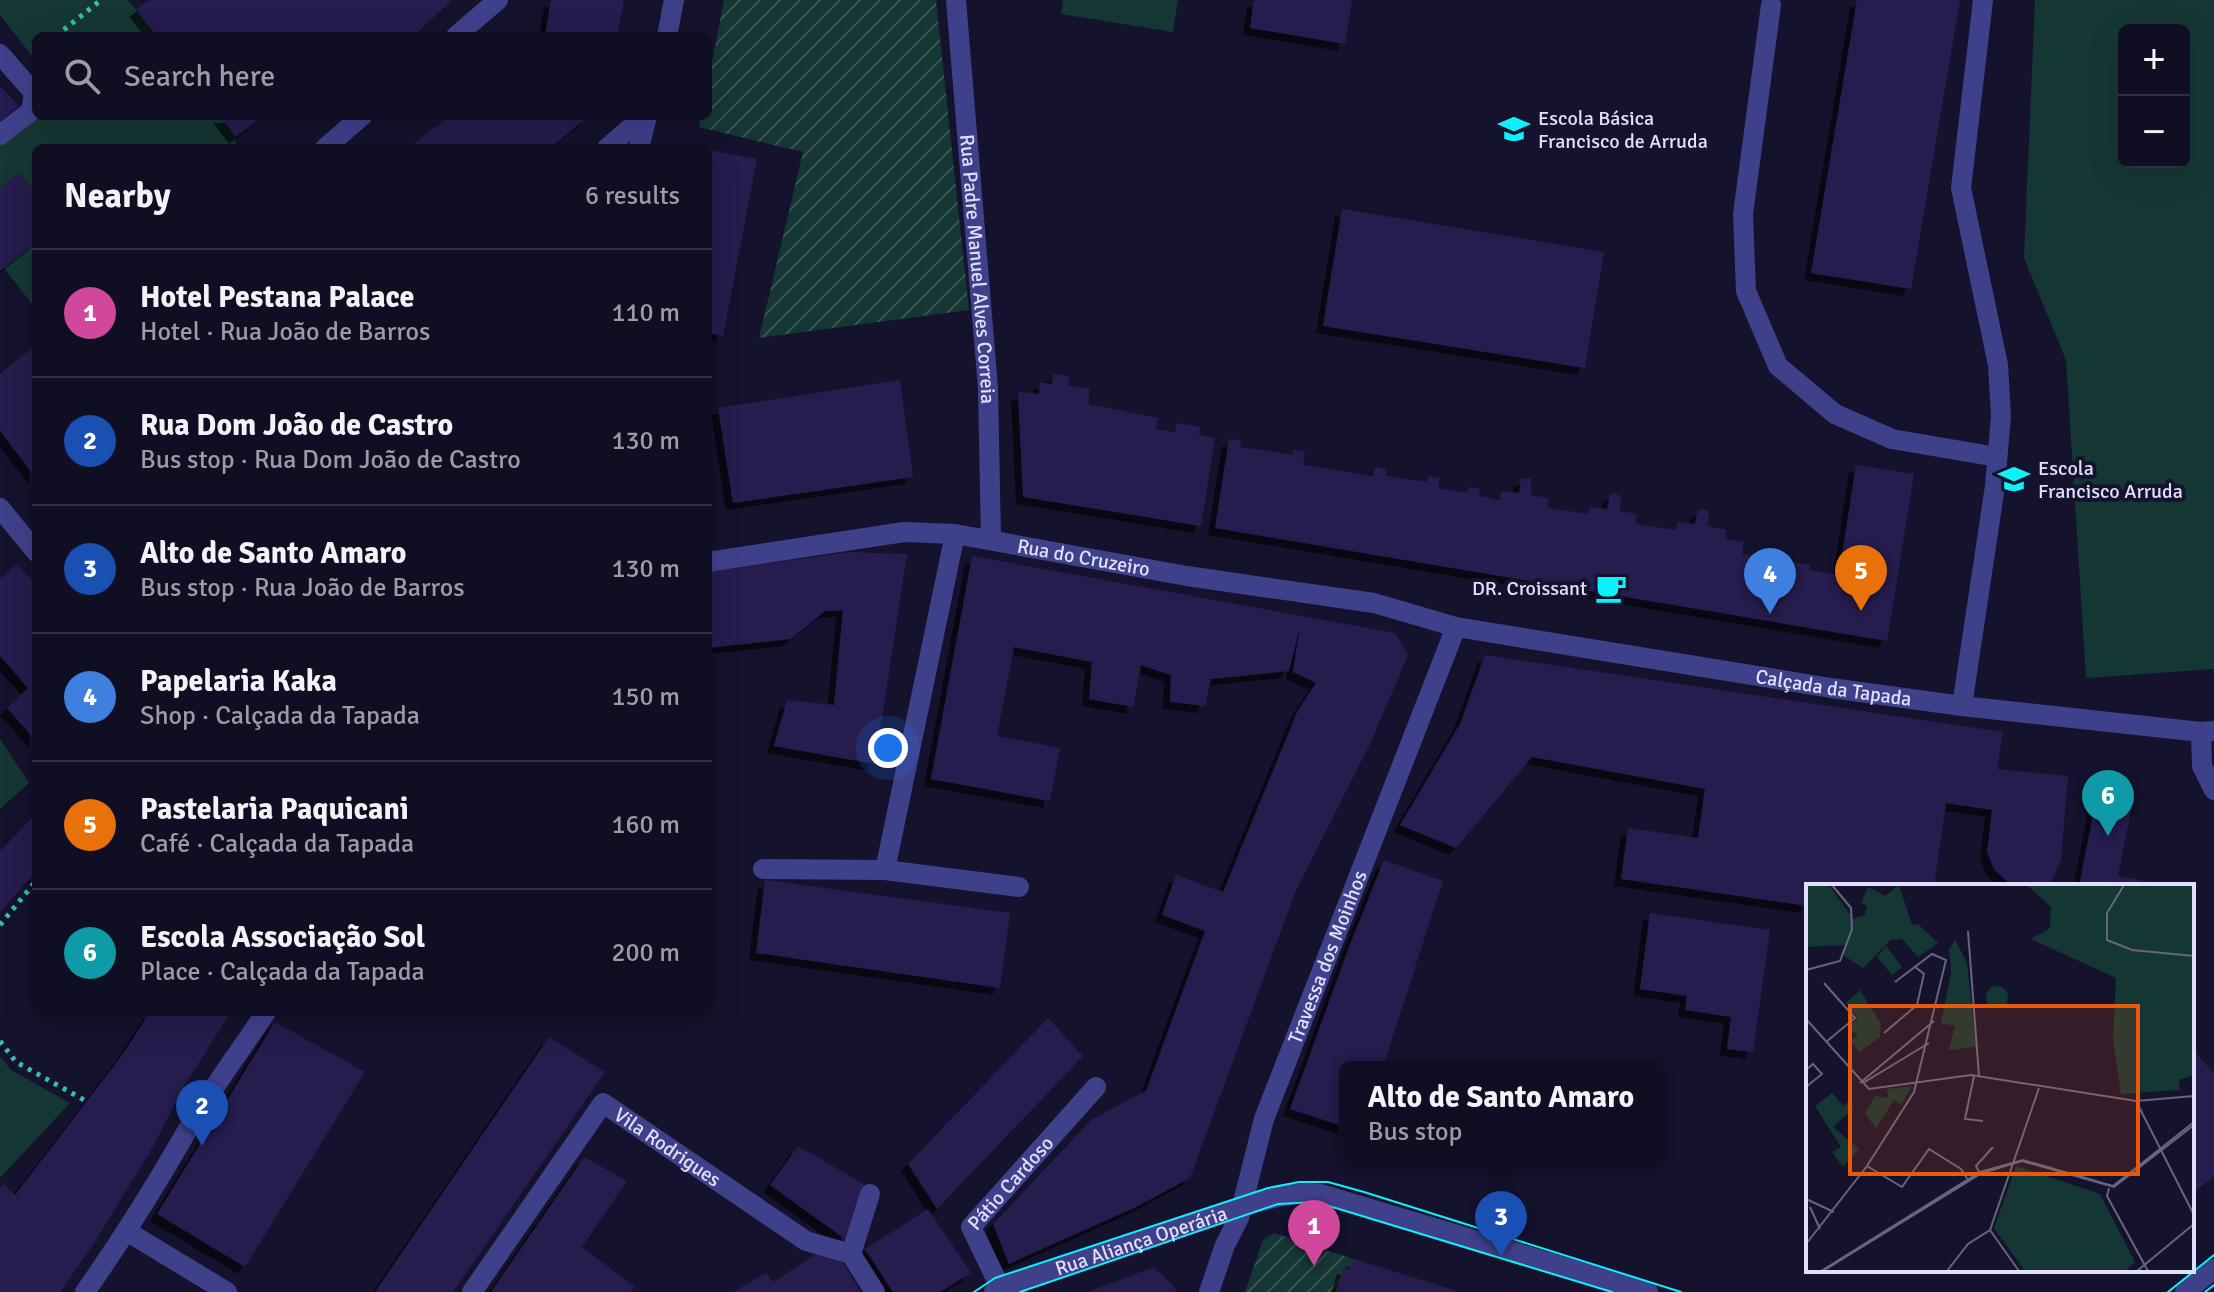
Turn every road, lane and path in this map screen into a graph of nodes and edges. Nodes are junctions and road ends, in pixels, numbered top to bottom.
1 (101, 0) edge
2 (498, 0) edge
3 (674, 0) edge
4 (956, 0) edge
5 (1983, 0) edge
6 (1771, 5) dead end
7 (61, 32) edge
8 (461, 32) edge
9 (668, 32) edge
10 (0, 54) edge
11 (32, 91) edge
12 (32, 105) edge
13 (357, 120) edge
14 (641, 120) edge
15 (645, 120) edge
16 (0, 135) edge
17 (330, 144) edge
18 (612, 144) edge
19 (640, 144) edge
20 (1997, 457) junction
21 (0, 508) edge
22 (955, 534) junction
23 (991, 540) junction
24 (32, 547) edge
25 (712, 561) edge
26 (1456, 627) junction
27 (1962, 706) junction
28 (2207, 732) edge
29 (2214, 790) edge
30 (763, 869) dead end
31 (885, 870) junction
32 (32, 886) edge
33 (1019, 887) dead end
34 (0, 925) edge
35 (263, 1016) edge
36 (0, 1041) edge
37 (1096, 1087) dead end
38 (86, 1101) dead end
39 (870, 1194) dead end
40 (1242, 1207) junction
41 (128, 1232) junction
42 (851, 1254) junction
43 (2214, 1269) edge
44 (997, 1291) edge
45 (85, 1292) edge
46 (227, 1292) edge
47 (472, 1292) edge
48 (875, 1292) edge
49 (1209, 1292) edge
50 (1648, 1292) edge
51 (2185, 1292) edge

1 - 7 path
2 - 8 street
3 - 9 street
4 - 23 street, Rua Padre Manuel Alves Correia
5 - 20 street
6 - 20 street
10 - 11 street
12 - 16 street
13 - 17 street
14 - 18 street
15 - 19 street
20 - 27 street
21 - 24 street
22 - 23 street, Rua do Cruzeiro
22 - 25 street, Rua do Cruzeiro
22 - 31 street
23 - 26 street, Rua do Cruzeiro
26 - 27 street, Calçada da Tapada
26 - 40 street, Travessa dos Moinhos
27 - 28 street, Calçada da Tapada
28 - 29 street
30 - 31 street
31 - 33 street
32 - 34 path
35 - 41 street
36 - 38 path
37 - 44 street, Pátio Cardoso
39 - 42 street
40 - 44 street, Rua Aliança Operária
40 - 49 street, Travessa dos Moinhos
40 - 50 street, Rua Aliança Operária
41 - 45 street
41 - 46 street
42 - 47 street, Vila Rodrigues
42 - 48 street
43 - 51 street

